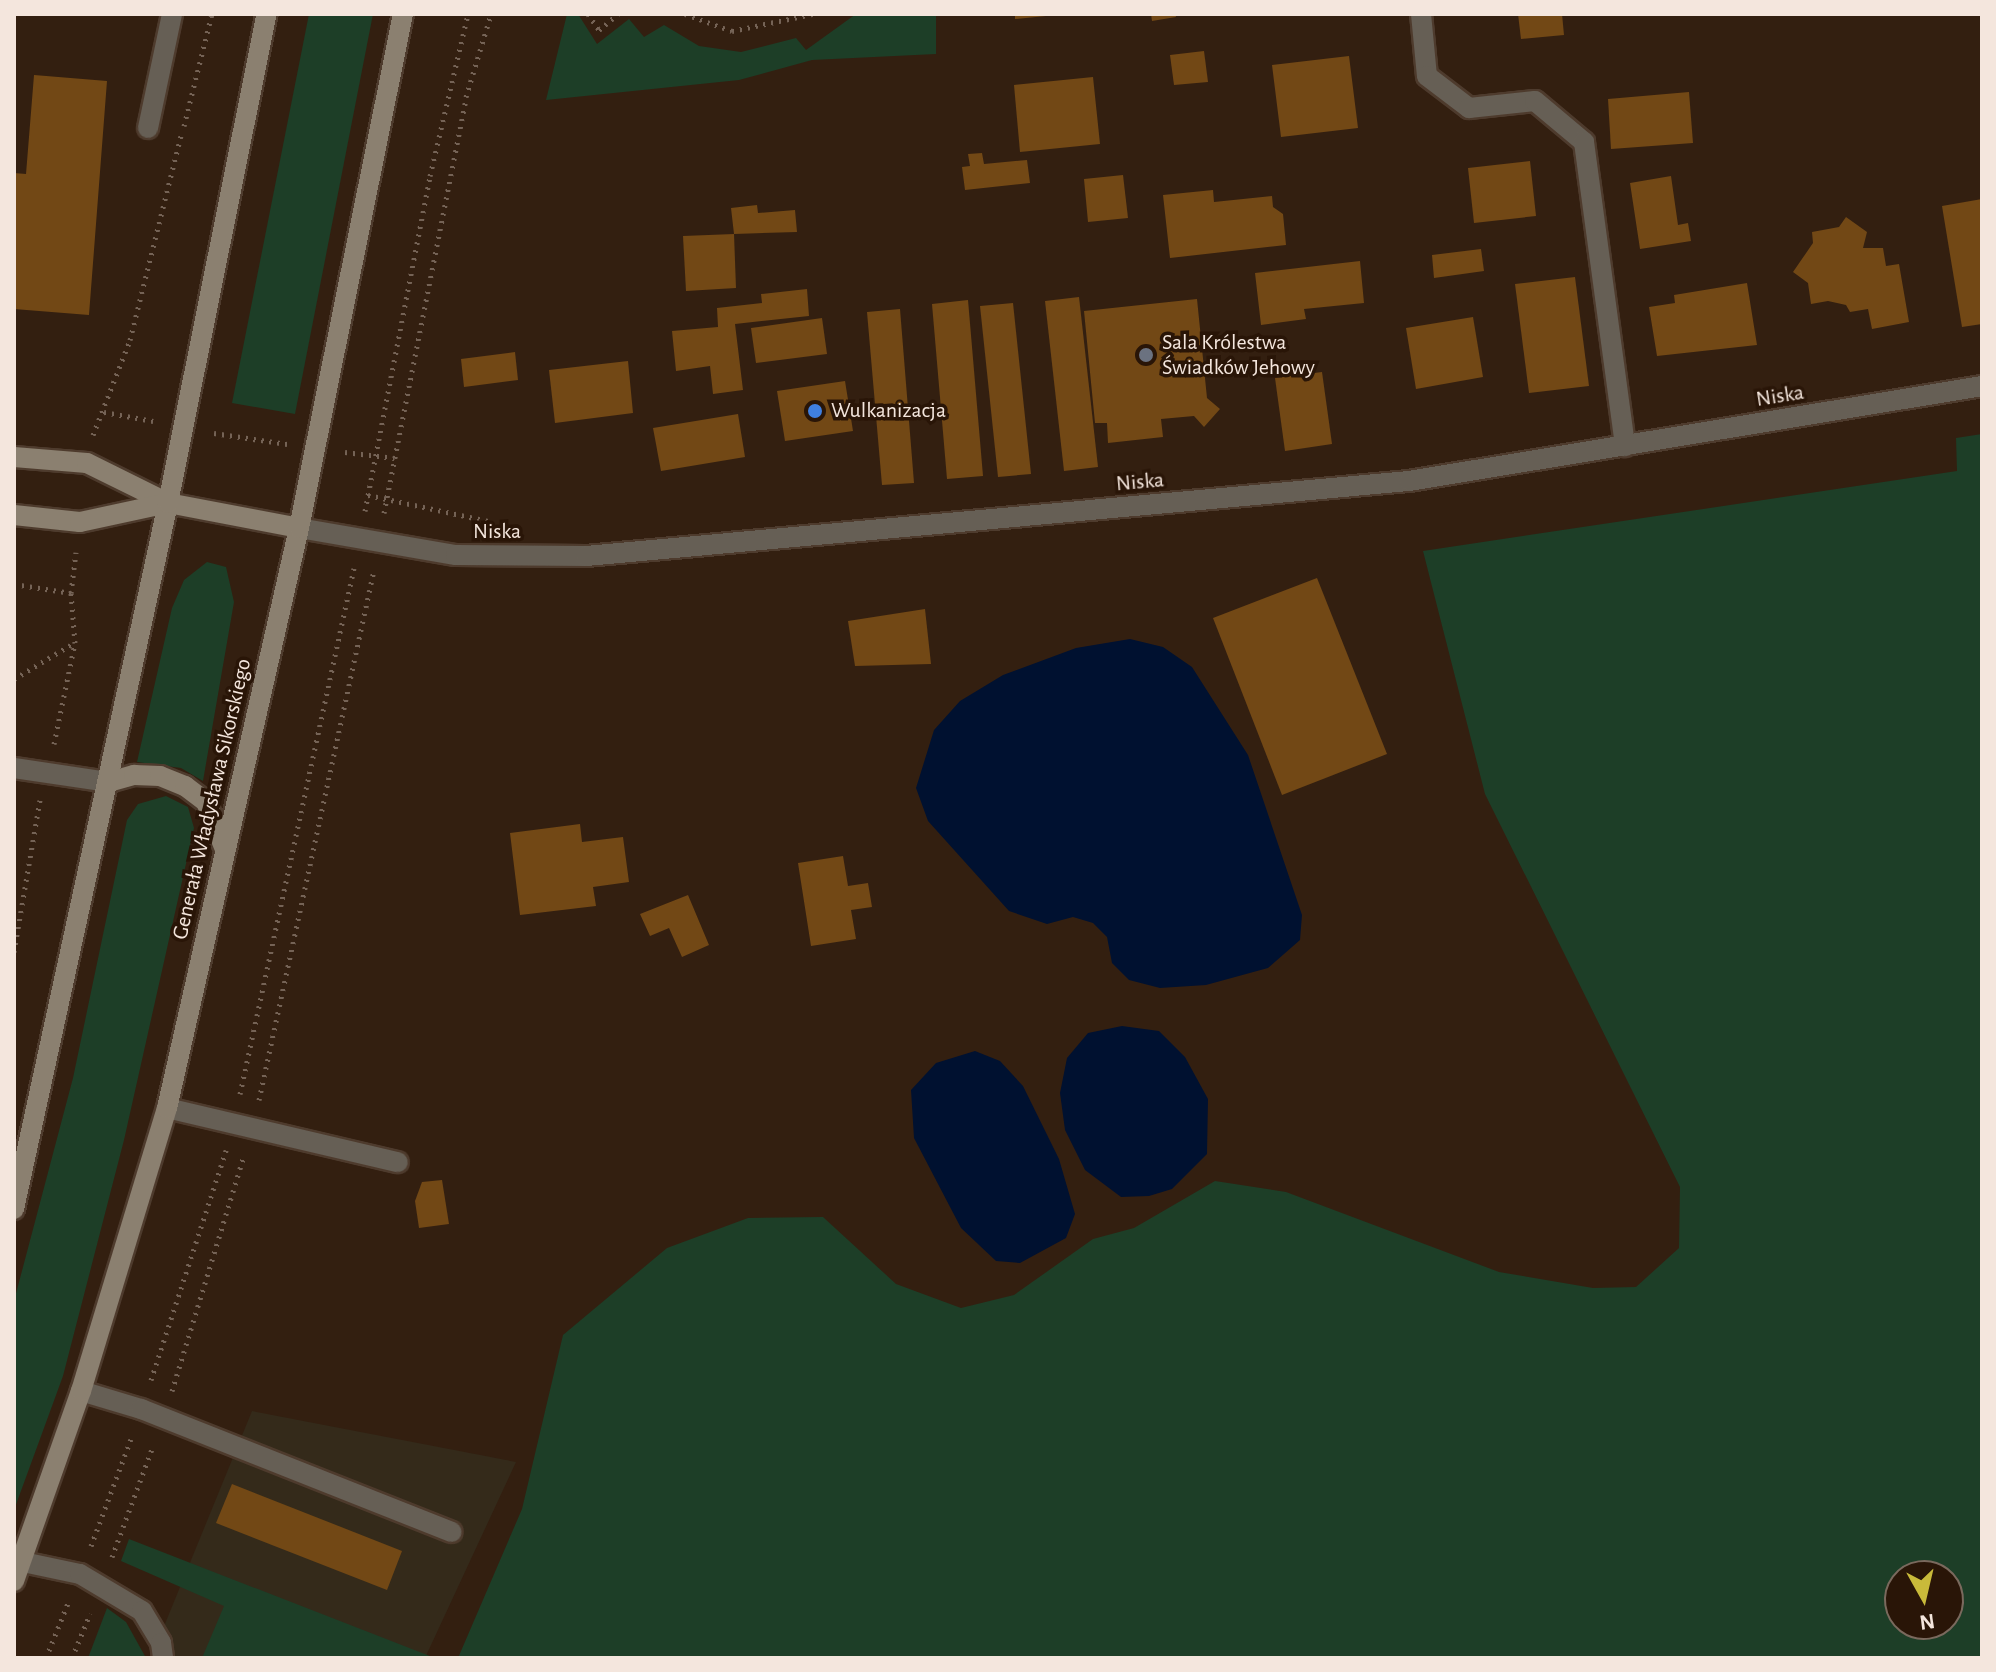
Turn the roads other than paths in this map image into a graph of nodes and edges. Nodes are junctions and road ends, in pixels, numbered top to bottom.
1 (172, 14) edge
2 (267, 14) edge
3 (403, 14) edge
4 (1421, 14) edge
5 (148, 128) dead end
6 (1982, 386) edge
7 (1625, 446) junction
8 (14, 457) edge
9 (168, 503) junction
10 (14, 515) edge
11 (299, 528) junction
12 (14, 768) edge
13 (109, 782) junction
14 (225, 851) junction
15 (167, 1108) junction
16 (398, 1162) dead end
17 (14, 1209) edge
18 (81, 1391) junction
19 (451, 1532) dead end
20 (17, 1567) edge
21 (163, 1658) edge

1 - 5 street
2 - 9 main road
3 - 11 main road, Generała Władysława Sikorskiego
4 - 7 street
6 - 7 street, Niska
7 - 11 street, Niska
8 - 9 main road
9 - 10 main road
9 - 11 main road
9 - 13 main road
11 - 14 main road, Generała Władysława Sikorskiego
12 - 13 street
13 - 14 main road
13 - 17 main road
14 - 15 main road, Generała Władysława Sikorskiego
15 - 16 street
15 - 18 main road, Generała Władysława Sikorskiego
18 - 19 street
18 - 20 main road, Generała Władysława Sikorskiego
20 - 21 street

